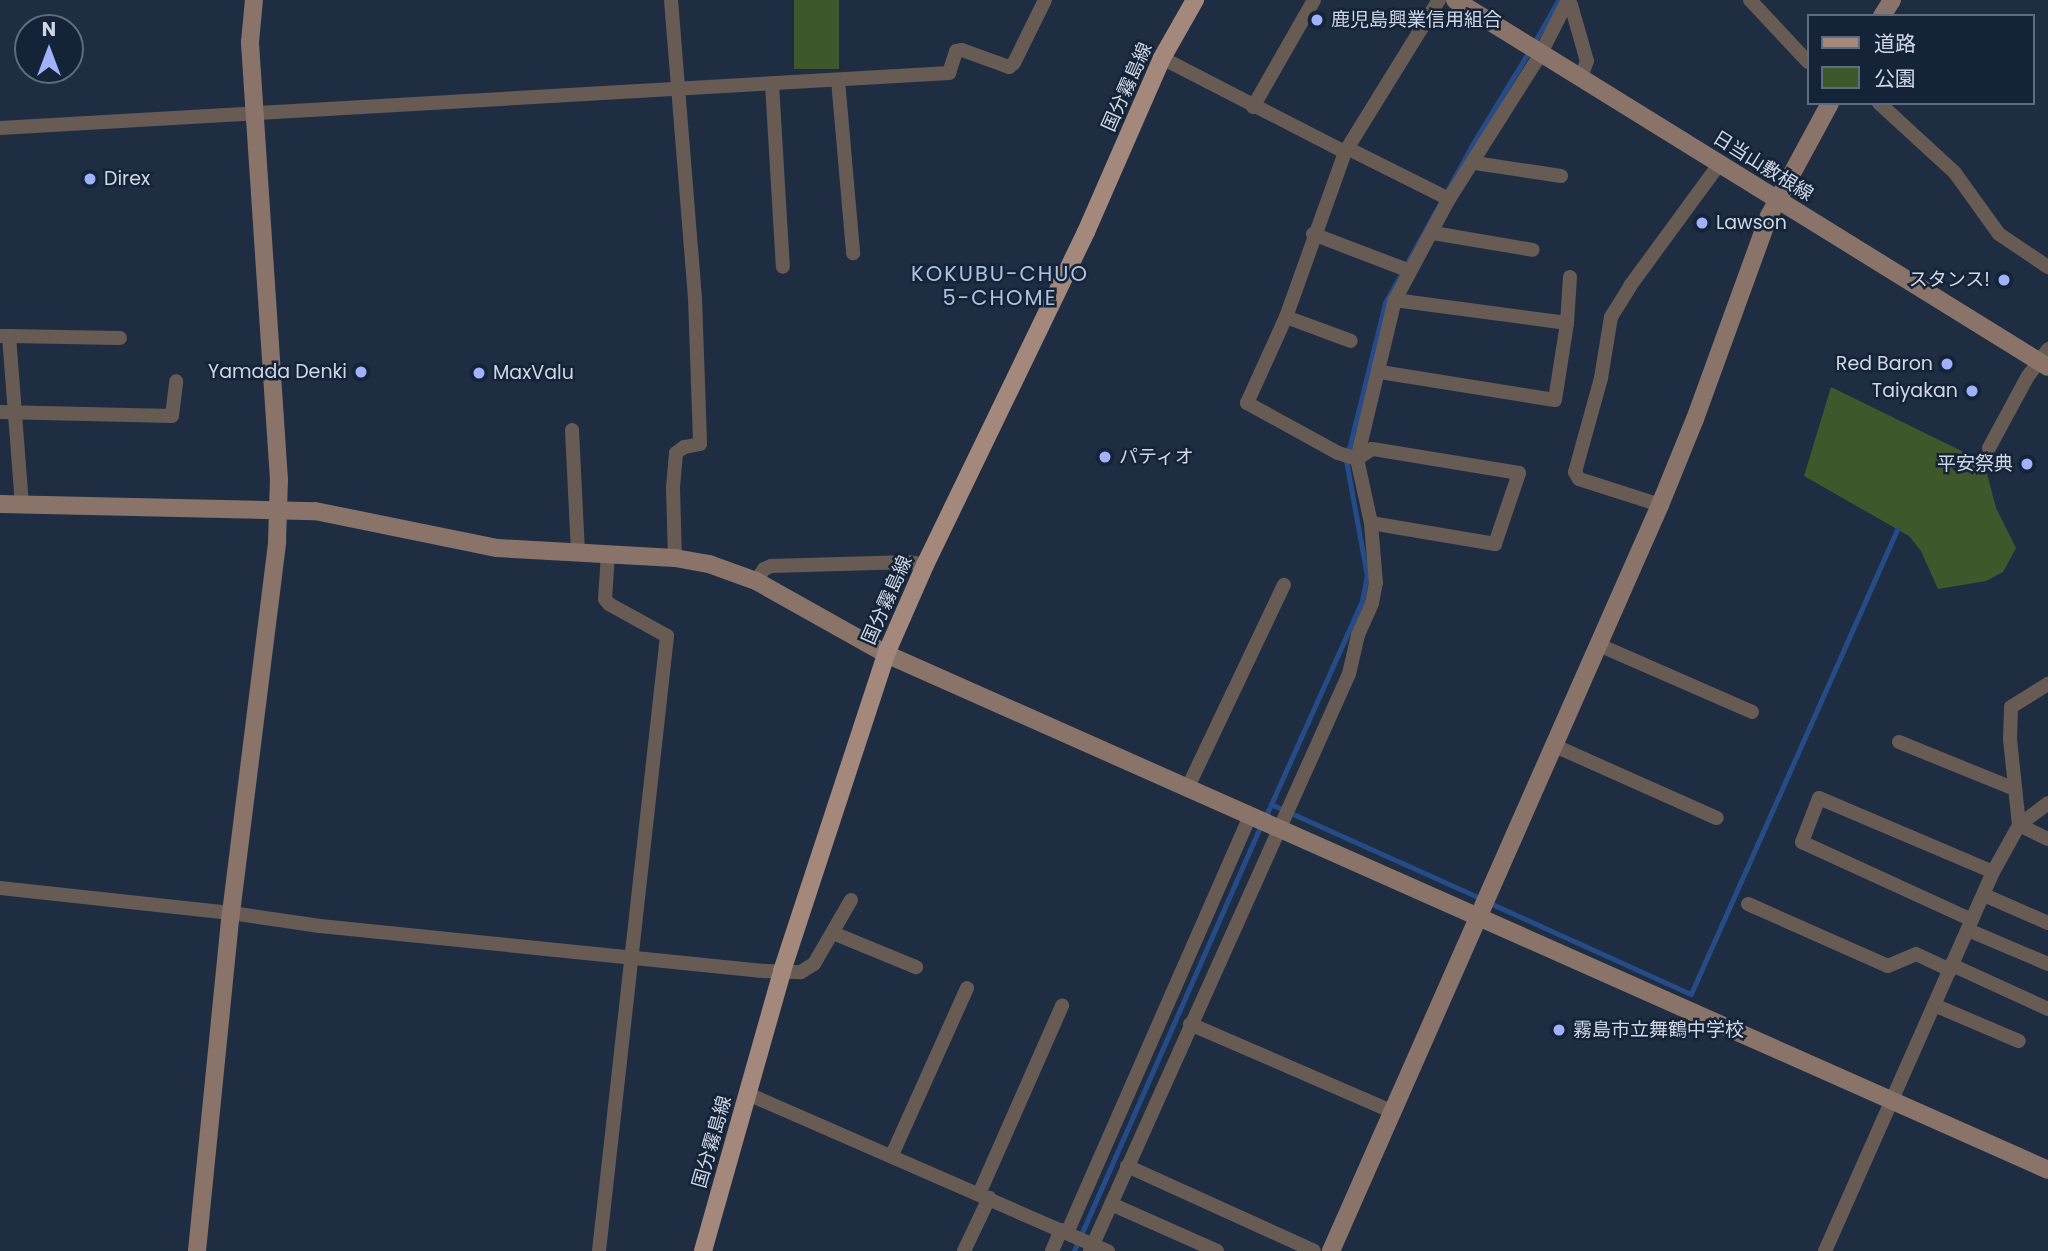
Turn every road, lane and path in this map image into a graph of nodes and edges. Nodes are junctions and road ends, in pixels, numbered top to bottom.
1 (254, 0) edge
2 (671, 0) edge
3 (1045, 0) edge
4 (1195, 0) edge
5 (1314, 0) edge
6 (1439, 0) edge
7 (1455, 0) edge
8 (1751, 0) edge
9 (1566, 1) edge
10 (1534, 50) junction
11 (1162, 58) junction
12 (1806, 60) edge
13 (1581, 77) junction
14 (838, 79) junction
15 (772, 84) junction
16 (678, 89) junction
17 (1829, 105) edge
18 (1881, 105) edge
19 (1253, 107) junction
20 (255, 114) junction
21 (0, 128) edge
22 (1346, 150) junction
23 (1475, 163) junction
24 (1720, 163) junction
25 (1561, 176) dead end
26 (1444, 196) junction
27 (1777, 200) junction
28 (1433, 233) junction
29 (1313, 234) junction
30 (1534, 250) dead end
31 (853, 253) dead end
32 (783, 267) dead end
33 (2048, 267) edge
34 (1403, 269) junction
35 (1570, 277) dead end
36 (1395, 300) junction
37 (1286, 317) junction
38 (1567, 323) junction
39 (4, 336) edge
40 (120, 338) dead end
41 (1351, 341) dead end
42 (2045, 359) edge
43 (1380, 372) junction
44 (176, 381) dead end
45 (7, 412) edge
46 (572, 430) dead end
47 (1989, 448) dead end
48 (1349, 456) junction
49 (0, 504) edge
50 (22, 504) junction
51 (1660, 505) junction
52 (278, 511) junction
53 (1371, 523) junction
54 (578, 552) junction
55 (608, 554) junction
56 (675, 558) junction
57 (925, 565) junction
58 (756, 581) junction
59 (1284, 586) dead end
60 (1600, 645) junction
61 (886, 654) junction
62 (2048, 684) edge
63 (1752, 712) dead end
64 (1899, 741) dead end
65 (1555, 746) junction
66 (1187, 789) junction
67 (2015, 789) junction
68 (2048, 803) edge
69 (1252, 818) junction
70 (1717, 818) dead end
71 (2019, 825) junction
72 (1275, 830) junction
73 (2048, 839) edge
74 (1993, 872) junction
75 (0, 888) edge
76 (1984, 895) junction
77 (851, 900) dead end
78 (1748, 904) dead end
79 (231, 913) junction
80 (1479, 920) junction
81 (2048, 923) edge
82 (1970, 925) junction
83 (833, 933) junction
84 (632, 956) junction
85 (2048, 964) edge
86 (916, 967) dead end
87 (1951, 967) junction
88 (782, 971) junction
89 (967, 988) dead end
90 (1934, 1005) junction
91 (1062, 1006) dead end
92 (2048, 1009) edge
93 (1190, 1024) junction
94 (2019, 1041) dead end
95 (748, 1094) junction
96 (1891, 1102) junction
97 (1391, 1111) junction
98 (892, 1155) junction
99 (1127, 1166) junction
100 (2048, 1170) edge
101 (984, 1196) junction
102 (1111, 1204) junction
103 (1066, 1232) junction
104 (1090, 1246) edge
105 (197, 1251) edge
106 (599, 1251) edge
107 (703, 1251) edge
108 (964, 1251) edge
109 (1052, 1251) edge
110 (1108, 1251) edge
111 (1217, 1251) edge
112 (1314, 1251) edge
113 (1331, 1251) edge
114 (1825, 1251) edge

1 - 20 street
2 - 16 street
3 - 14 street
4 - 11 main road, 国分霧島線
5 - 19 street
6 - 22 street
7 - 10 street, 日当山敷根線
8 - 12 street
9 - 10 street
9 - 13 street
10 - 13 street, 日当山敷根線
10 - 23 street
11 - 19 street
11 - 57 main road, 国分霧島線
13 - 24 street, 日当山敷根線
14 - 15 street
14 - 31 street
15 - 16 street
15 - 32 street
16 - 20 street
16 - 56 street
17 - 27 street
18 - 33 street
19 - 22 street
20 - 21 street
20 - 52 street
22 - 26 street
22 - 29 street
23 - 25 street
23 - 26 street
24 - 27 street, 日当山敷根線
24 - 51 street
26 - 28 street
27 - 42 street, 日当山敷根線
27 - 51 street
28 - 30 street
28 - 34 street
29 - 34 street
29 - 37 street
34 - 36 street
35 - 38 street
36 - 38 street
36 - 43 street
37 - 41 street
37 - 48 street
38 - 43 street
39 - 40 street
39 - 45 street
42 - 47 street
43 - 48 street
44 - 45 street
45 - 50 street
46 - 54 street
48 - 53 street
48 - 53 street
49 - 50 street
50 - 52 street
51 - 60 street
52 - 54 street
52 - 79 street
53 - 72 street
54 - 55 street
55 - 56 street
55 - 84 street
56 - 58 street
57 - 58 street
57 - 61 main road, 国分霧島線
58 - 61 street
59 - 66 street
60 - 63 street
60 - 65 street
61 - 66 street
61 - 88 main road, 国分霧島線
62 - 67 street
64 - 67 street
65 - 70 street
65 - 80 street
66 - 69 street
67 - 71 street
68 - 71 street
69 - 72 street
69 - 103 street
71 - 73 street
71 - 74 street
72 - 80 street
72 - 93 street
74 - 76 street
74 - 82 street
75 - 79 street
76 - 81 street
76 - 82 street
77 - 83 street
78 - 87 street
79 - 84 street
79 - 105 street
80 - 96 street
80 - 97 street
82 - 85 street
82 - 87 street
83 - 86 street
83 - 88 street
84 - 88 street
84 - 106 street
87 - 90 street
87 - 92 street
88 - 95 main road, 国分霧島線
89 - 98 street
90 - 94 street
90 - 96 street
91 - 101 street
93 - 97 street
93 - 99 street
95 - 98 street
95 - 107 main road, 国分霧島線
96 - 100 street
96 - 114 street
97 - 113 street
98 - 101 street
99 - 102 street
99 - 112 street
101 - 103 street
101 - 108 street
102 - 104 street
102 - 111 street
103 - 104 street
103 - 109 street
104 - 110 street

